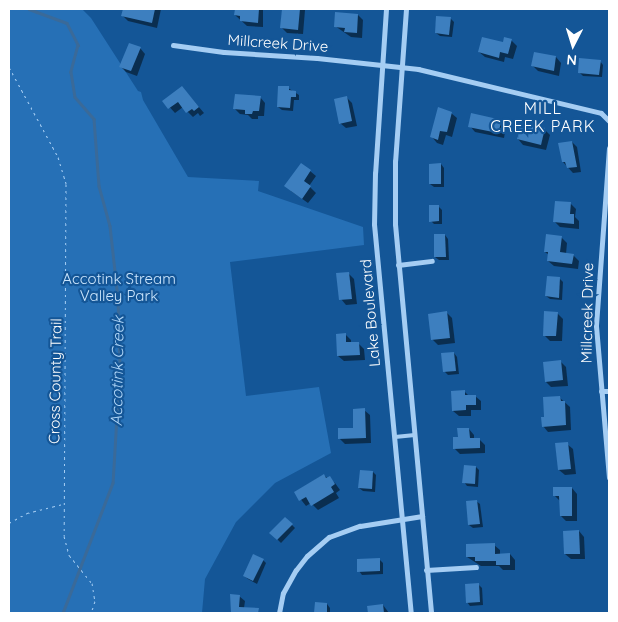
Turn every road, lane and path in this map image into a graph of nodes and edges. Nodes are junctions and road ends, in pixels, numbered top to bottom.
1 (386, 9) edge
2 (406, 9) edge
3 (173, 45) dead end
4 (382, 63) junction
5 (402, 66) junction
6 (9, 67) edge
7 (606, 113) edge
8 (609, 121) edge
9 (609, 148) edge
10 (432, 261) dead end
11 (398, 266) junction
12 (609, 391) edge
13 (601, 392) junction
14 (415, 435) junction
15 (395, 437) junction
16 (609, 477) edge
17 (64, 504) junction
18 (422, 516) junction
19 (402, 519) junction
20 (9, 523) edge
21 (476, 567) dead end
22 (426, 570) junction
23 (91, 613) edge
24 (279, 613) edge
25 (411, 613) edge
26 (431, 613) edge

1 - 4 street, Lake Boulevard
2 - 5 street
3 - 4 street, Millcreek Drive
4 - 5 street, Millcreek Drive
4 - 15 street, Lake Boulevard
5 - 7 street
5 - 11 street
6 - 17 path, Cross County Trail
7 - 8 street
9 - 13 street, Millcreek Drive
10 - 11 street
11 - 14 street
12 - 13 street
13 - 16 street, Millcreek Drive
14 - 15 lane
14 - 18 street
15 - 19 street, Lake Boulevard
17 - 20 path
17 - 23 path, Cross County Trail
18 - 19 street
18 - 22 street
19 - 24 street
19 - 25 street, Lake Boulevard
21 - 22 street
22 - 26 street

